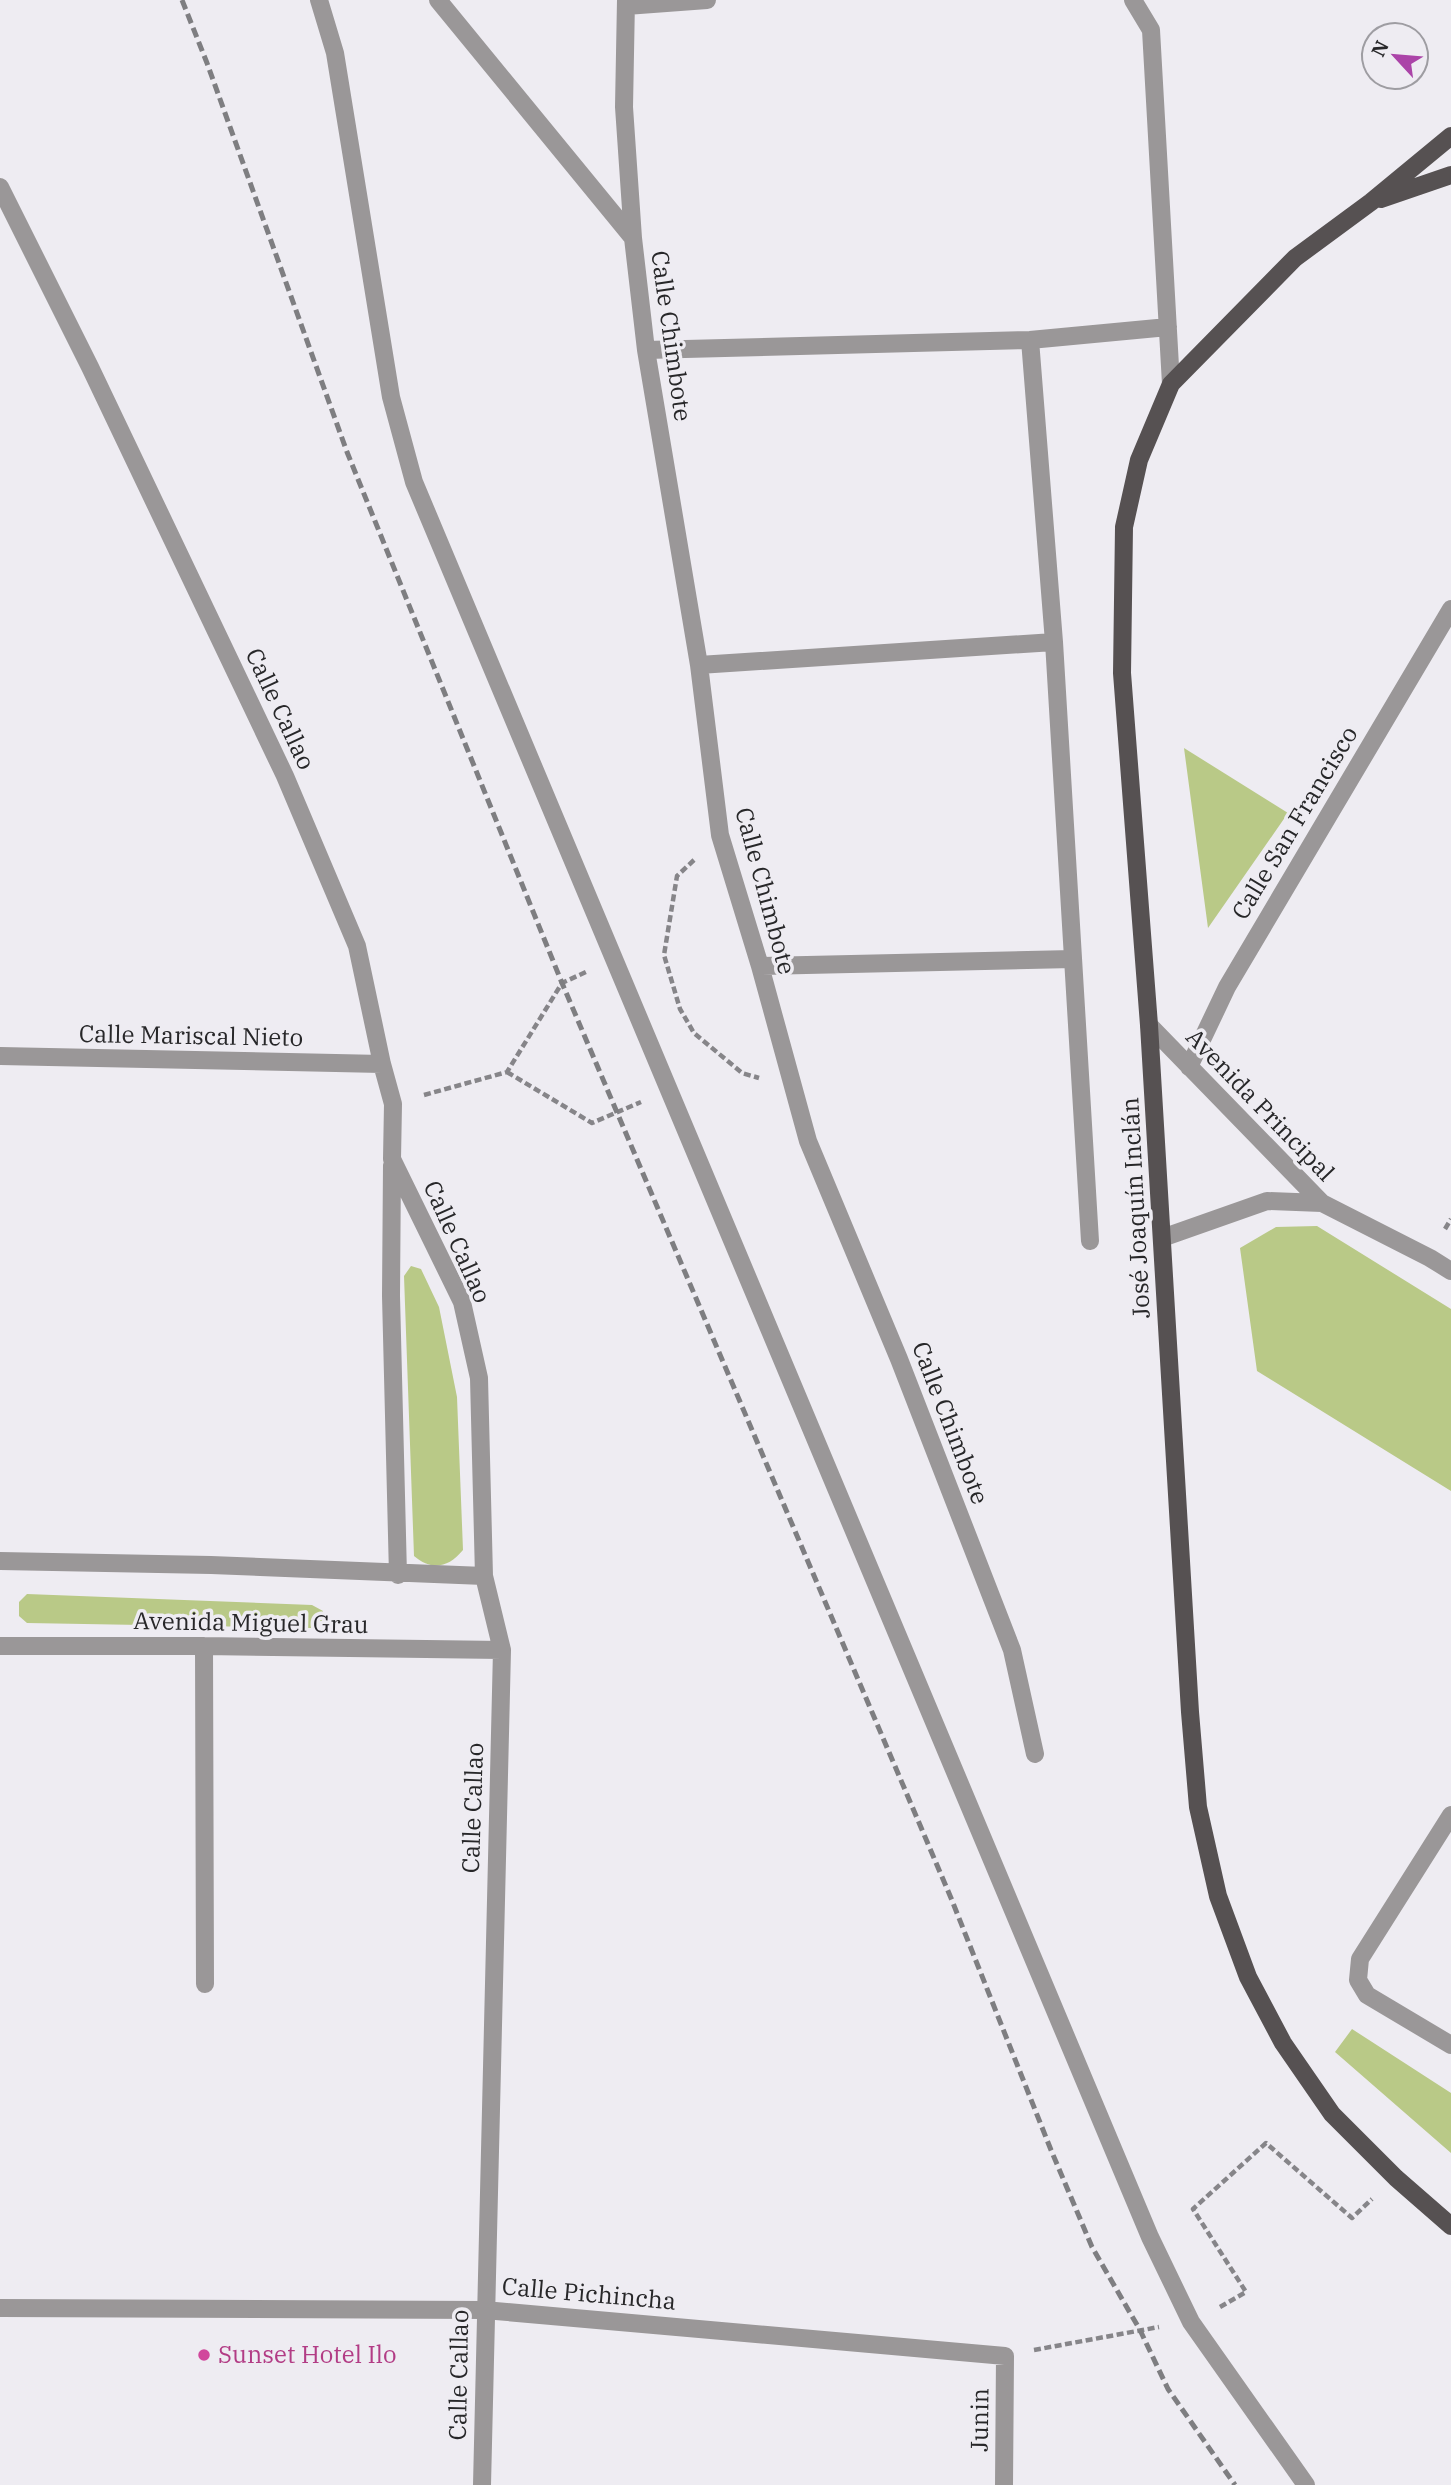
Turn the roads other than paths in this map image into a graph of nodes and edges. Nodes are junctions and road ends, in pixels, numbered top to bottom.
1 (319, 0) edge
2 (707, 0) edge
3 (1133, 0) edge
4 (440, 3) edge
5 (626, 3) edge
6 (1451, 136) edge
7 (1451, 175) edge
8 (0, 187) edge
9 (1371, 202) junction
10 (633, 238) junction
11 (1168, 327) junction
12 (1030, 340) junction
13 (646, 350) junction
14 (1171, 384) junction
15 (1451, 609) edge
16 (1054, 642) junction
17 (699, 665) junction
18 (1073, 959) junction
19 (760, 966) junction
20 (1149, 1025) junction
21 (0, 1056) edge
22 (382, 1064) junction
23 (1189, 1067) junction
24 (392, 1159) junction
25 (1322, 1203) junction
26 (1162, 1238) junction
27 (1090, 1241) dead end
28 (1451, 1271) edge
29 (0, 1561) edge
30 (398, 1574) junction
31 (484, 1576) junction
32 (0, 1646) edge
33 (204, 1646) junction
34 (502, 1650) junction
35 (1035, 1754) dead end
36 (1451, 1815) edge
37 (205, 1984) dead end
38 (1451, 2045) edge
39 (1451, 2226) edge
40 (0, 2308) edge
41 (484, 2310) junction
42 (1005, 2356) joint
43 (482, 2485) edge
44 (1004, 2485) edge
45 (1306, 2485) edge

1 - 45 street
2 - 5 street
3 - 11 street
4 - 10 street
5 - 10 street, Calle Chimbote
6 - 9 main road
7 - 9 main road
8 - 22 street, Calle Callao
9 - 14 main road, José Joaquín Inclán
10 - 13 street, Calle Chimbote
11 - 12 street
11 - 14 street
12 - 13 street
12 - 16 street
13 - 17 street, Calle Chimbote
14 - 20 main road, José Joaquín Inclán
15 - 23 street, Calle San Francisco
16 - 17 street
16 - 18 street
17 - 19 street, Calle Chimbote
18 - 19 street
18 - 27 street
19 - 35 street, Calle Chimbote
20 - 23 street, Avenida Principal
20 - 26 main road, José Joaquín Inclán
21 - 22 street, Calle Mariscal Nieto
22 - 24 street, Calle Callao
23 - 25 street, Avenida Principal
24 - 30 street
24 - 31 street, Calle Callao
25 - 26 street
25 - 28 street, Avenida Principal
26 - 39 main road, José Joaquín Inclán
29 - 30 street
30 - 31 street
31 - 34 street, Calle Callao
32 - 33 street, Avenida Miguel Grau
33 - 34 street, Avenida Miguel Grau
33 - 37 street
34 - 41 street, Calle Callao
36 - 38 street
40 - 41 street, Calle Pichincha
41 - 42 street, Calle Pichincha
41 - 43 street, Calle Callao
42 - 44 street, Junin

